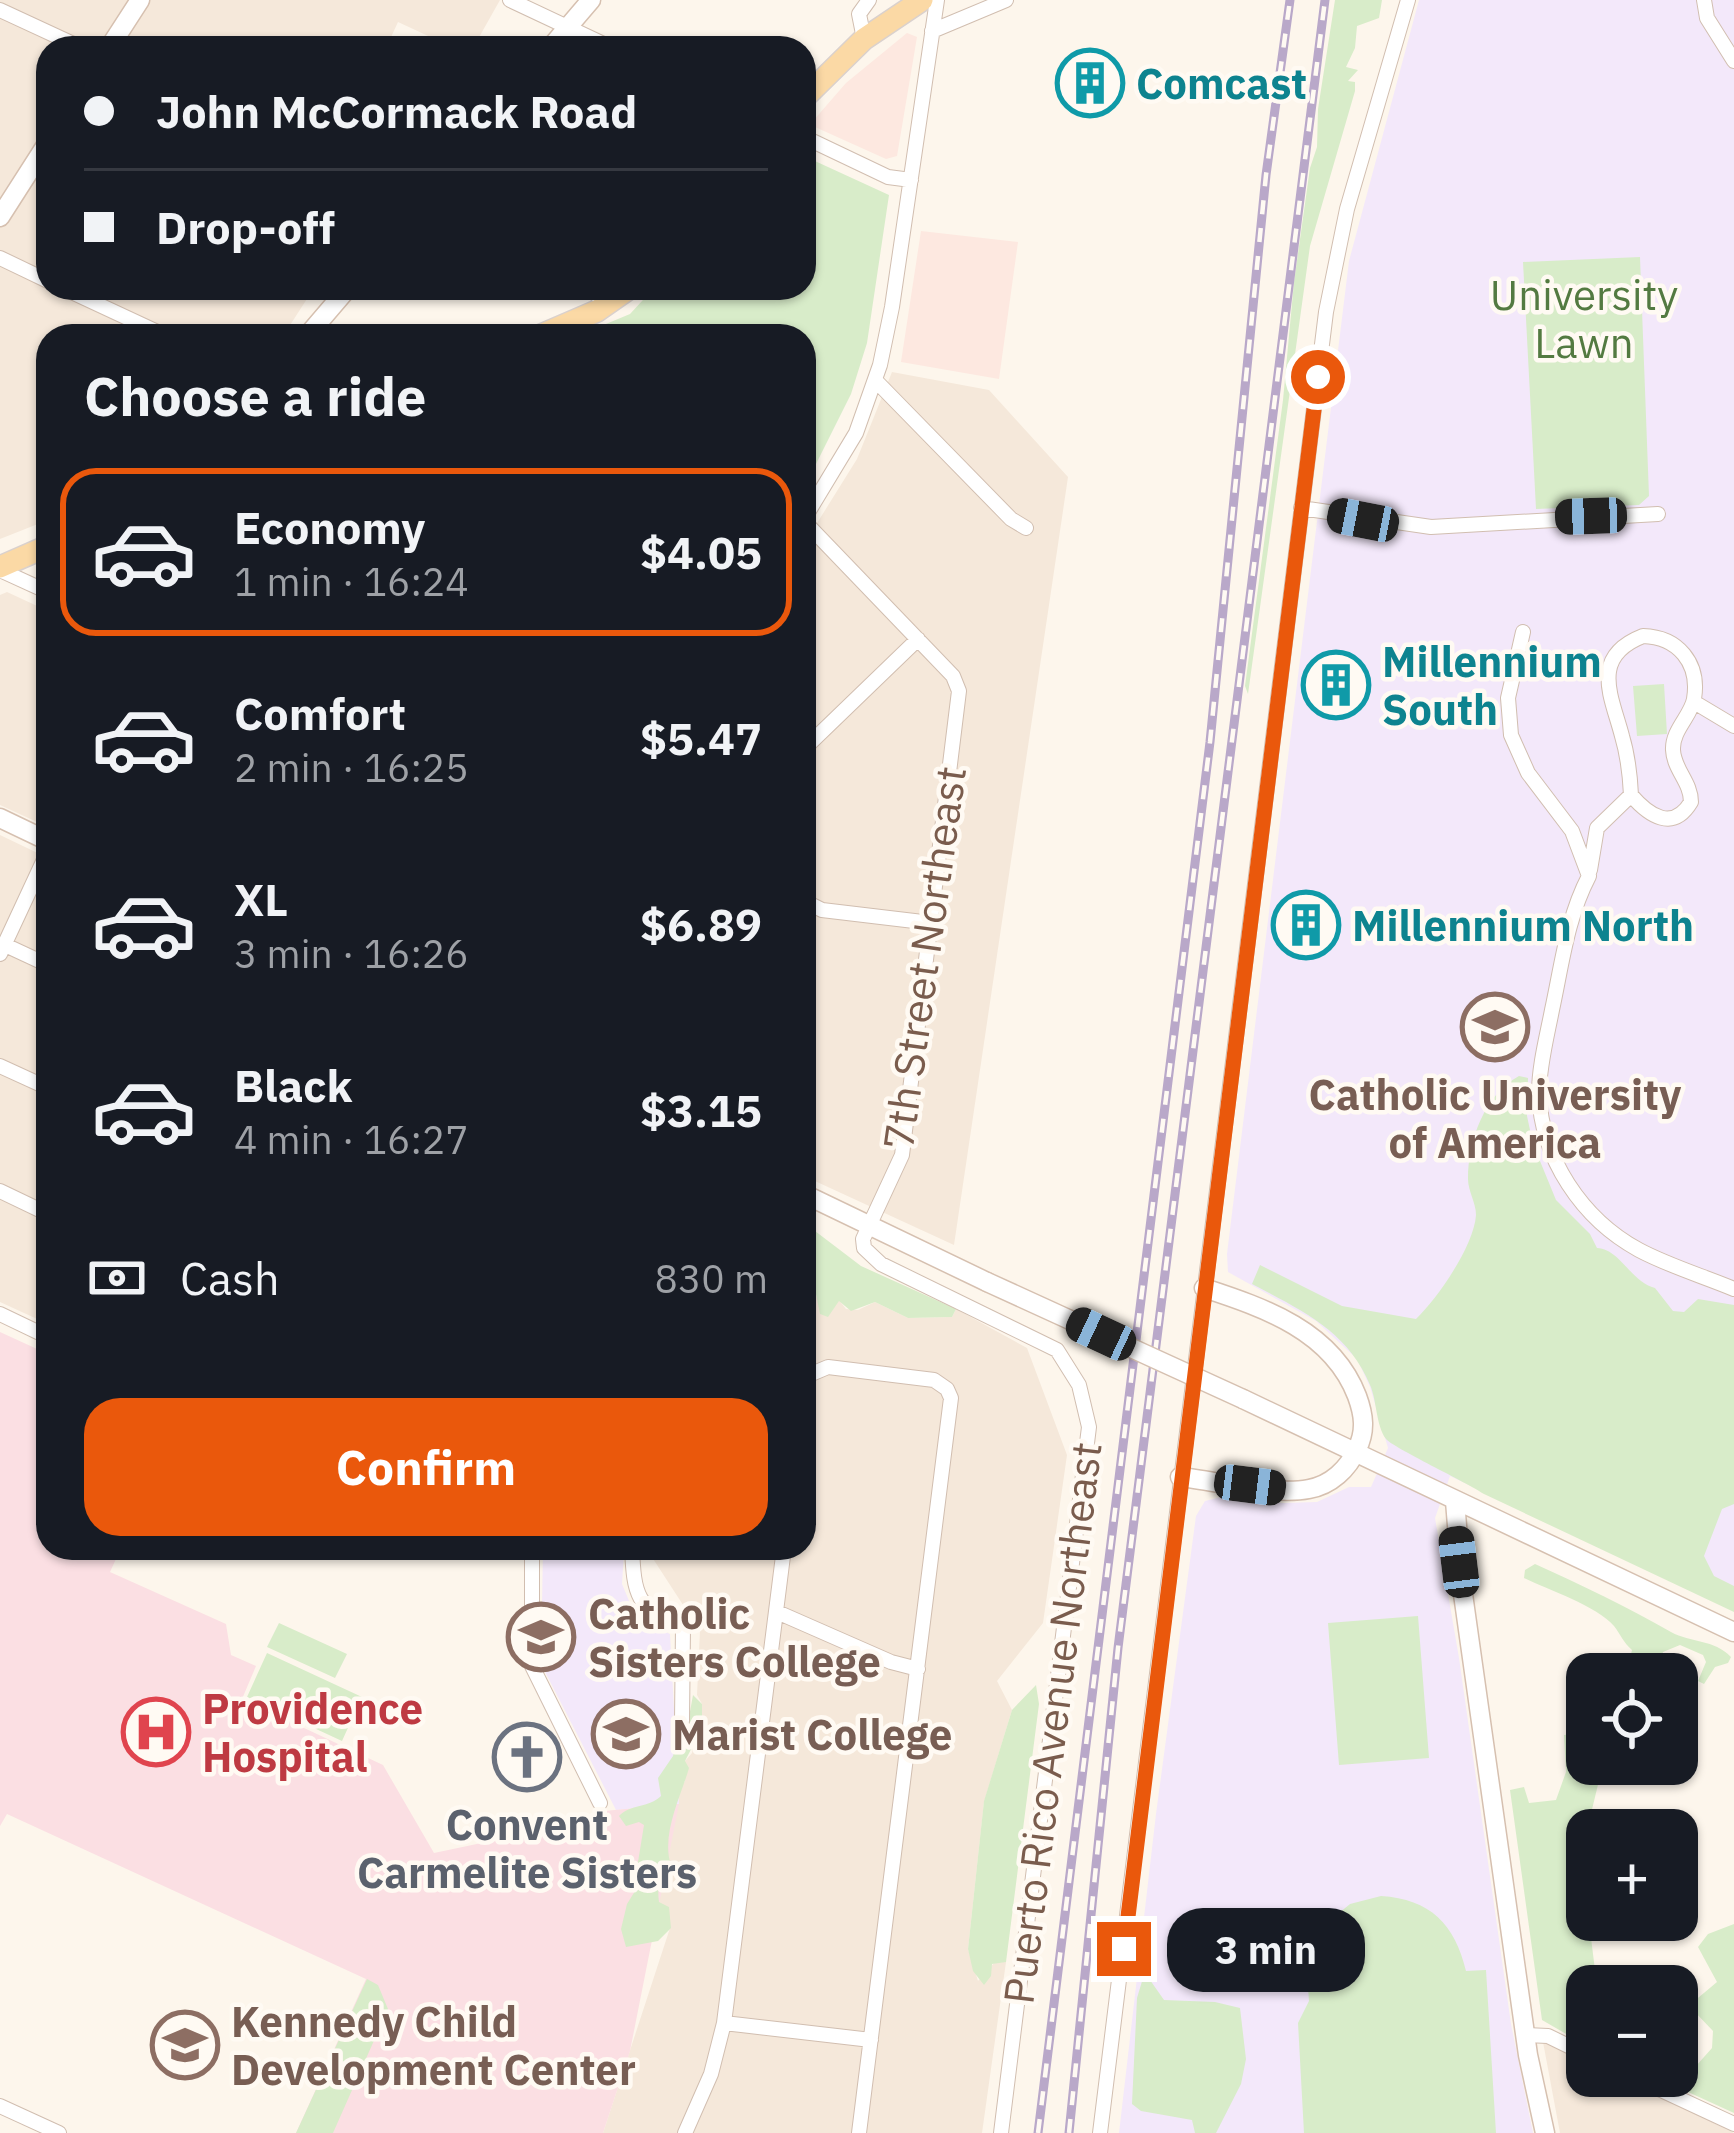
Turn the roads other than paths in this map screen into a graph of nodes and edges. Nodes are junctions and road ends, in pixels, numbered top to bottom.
1 (140, 0) edge
2 (510, 0) edge
3 (591, 0) edge
4 (869, 0) edge
5 (922, 0) edge
6 (937, 0) edge
7 (1006, 0) edge
8 (1408, 0) edge
9 (1704, 0) edge
10 (0, 10) edge
11 (568, 27) junction
12 (932, 31) junction
13 (56, 36) edge
14 (117, 36) edge
15 (560, 36) edge
16 (587, 36) edge
17 (864, 39) junction
18 (1734, 61) edge
19 (816, 86) edge
20 (816, 143) edge
21 (36, 161) edge
22 (910, 180) junction
23 (0, 217) edge
24 (0, 259) edge
25 (36, 276) edge
26 (89, 300) edge
27 (338, 300) edge
28 (603, 300) edge
29 (614, 300) edge
30 (608, 304) junction
31 (140, 324) edge
32 (317, 324) edge
33 (565, 324) edge
34 (876, 381) junction
35 (816, 500) edge
36 (1301, 508) junction
37 (1658, 514) dead end
38 (1026, 528) dead end
39 (816, 533) edge
40 (36, 552) edge
41 (0, 568) edge
42 (36, 586) edge
43 (1523, 632) dead end
44 (918, 639) junction
45 (1694, 702) junction
46 (1734, 726) edge
47 (816, 737) edge
48 (1631, 795) junction
49 (0, 818) edge
50 (36, 835) edge
51 (1589, 876) junction
52 (36, 877) edge
53 (816, 907) edge
54 (931, 923) junction
55 (2, 950) edge
56 (36, 961) edge
57 (0, 1066) edge
58 (36, 1082) edge
59 (0, 1191) edge
60 (816, 1200) edge
61 (36, 1208) edge
62 (869, 1225) junction
63 (1204, 1288) junction
64 (1734, 1289) edge
65 (0, 1314) edge
66 (36, 1331) edge
67 (816, 1372) edge
68 (1356, 1453) junction
69 (1180, 1477) junction
70 (1455, 1501) junction
71 (532, 1560) edge
72 (632, 1560) edge
73 (783, 1560) edge
74 (777, 1612) junction
75 (1734, 1631) edge
76 (918, 1669) junction
77 (682, 1721) dead end
78 (600, 1803) dead end
79 (724, 2023) junction
80 (1526, 2035) junction
81 (871, 2040) junction
82 (1566, 2045) edge
83 (1676, 2097) edge
84 (0, 2106) edge
85 (1734, 2124) edge
86 (58, 2133) edge
87 (685, 2133) edge
88 (859, 2133) edge
89 (1001, 2133) edge
90 (1100, 2133) edge
91 (1545, 2133) edge

1 - 14 main road
2 - 11 street
3 - 11 main road
4 - 17 street
5 - 17 main road
6 - 12 street
7 - 12 street
8 - 36 street
9 - 18 street
10 - 13 street
11 - 15 main road
11 - 16 street
12 - 22 street
17 - 19 main road
20 - 22 street
21 - 23 main road
22 - 34 street
24 - 25 street
26 - 31 street
27 - 32 main road
28 - 30 street
29 - 30 main road
30 - 33 main road
34 - 35 street
34 - 38 street
36 - 37 street
36 - 63 street
39 - 44 street
40 - 41 main road
41 - 42 street
43 - 51 street
44 - 47 street
44 - 54 street, 7th Street Northeast
45 - 46 street
45 - 48 street
45 - 48 street
48 - 51 street
49 - 50 main road
51 - 64 street
52 - 55 street
53 - 54 street
54 - 62 street, 7th Street Northeast
55 - 56 street
57 - 58 street
59 - 61 street
60 - 62 main road
62 - 68 main road, bridge
62 - 89 street, Puerto Rico Avenue Northeast
63 - 68 main road
63 - 69 street
65 - 66 street
67 - 76 street
68 - 69 main road
68 - 70 main road
69 - 90 street
70 - 75 main road
70 - 80 main road
71 - 78 street
72 - 77 street
73 - 74 street
74 - 76 street
74 - 79 street
76 - 81 street
79 - 81 street
79 - 87 street
80 - 82 street
80 - 91 main road
81 - 88 street
83 - 85 street
84 - 86 street

